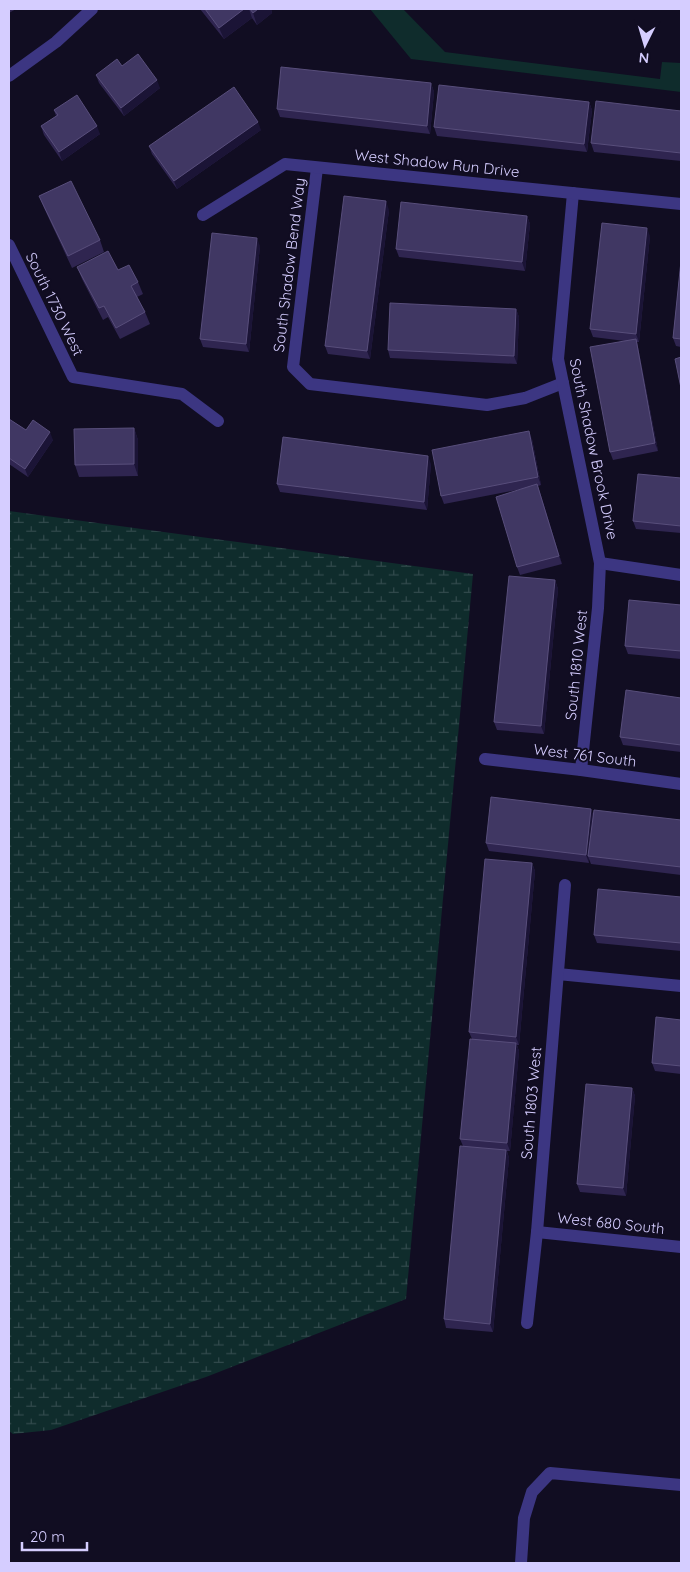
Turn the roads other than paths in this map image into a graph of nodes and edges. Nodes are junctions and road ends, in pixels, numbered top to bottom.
1 (92, 9) edge
2 (9, 76) edge
3 (317, 168) junction
4 (573, 193) junction
5 (681, 204) edge
6 (203, 215) dead end
7 (9, 245) edge
8 (563, 383) junction
9 (218, 421) dead end
10 (600, 562) junction
11 (681, 575) edge
12 (485, 759) dead end
13 (581, 770) junction
14 (681, 784) edge
15 (565, 885) dead end
16 (558, 974) junction
17 (681, 986) edge
18 (537, 1232) junction
19 (681, 1247) edge
20 (527, 1324) dead end
21 (681, 1485) edge
22 (521, 1563) edge

1 - 2 street
3 - 4 street, West Shadow Run Drive
3 - 6 street, West Shadow Run Drive
3 - 8 street, South Shadow Bend Way
4 - 5 street, West Shadow Run Drive
4 - 8 street, South Shadow Brook Drive
7 - 9 street, South 1730 West
8 - 10 street, South Shadow Brook Drive
10 - 11 street
10 - 13 street, South 1810 West
12 - 13 street, West 761 South
13 - 14 street, West 761 South
15 - 16 street, South 1803 West
16 - 17 street
16 - 18 street, South 1803 West
18 - 19 street, West 680 South
18 - 20 street, South 1803 West
21 - 22 street

